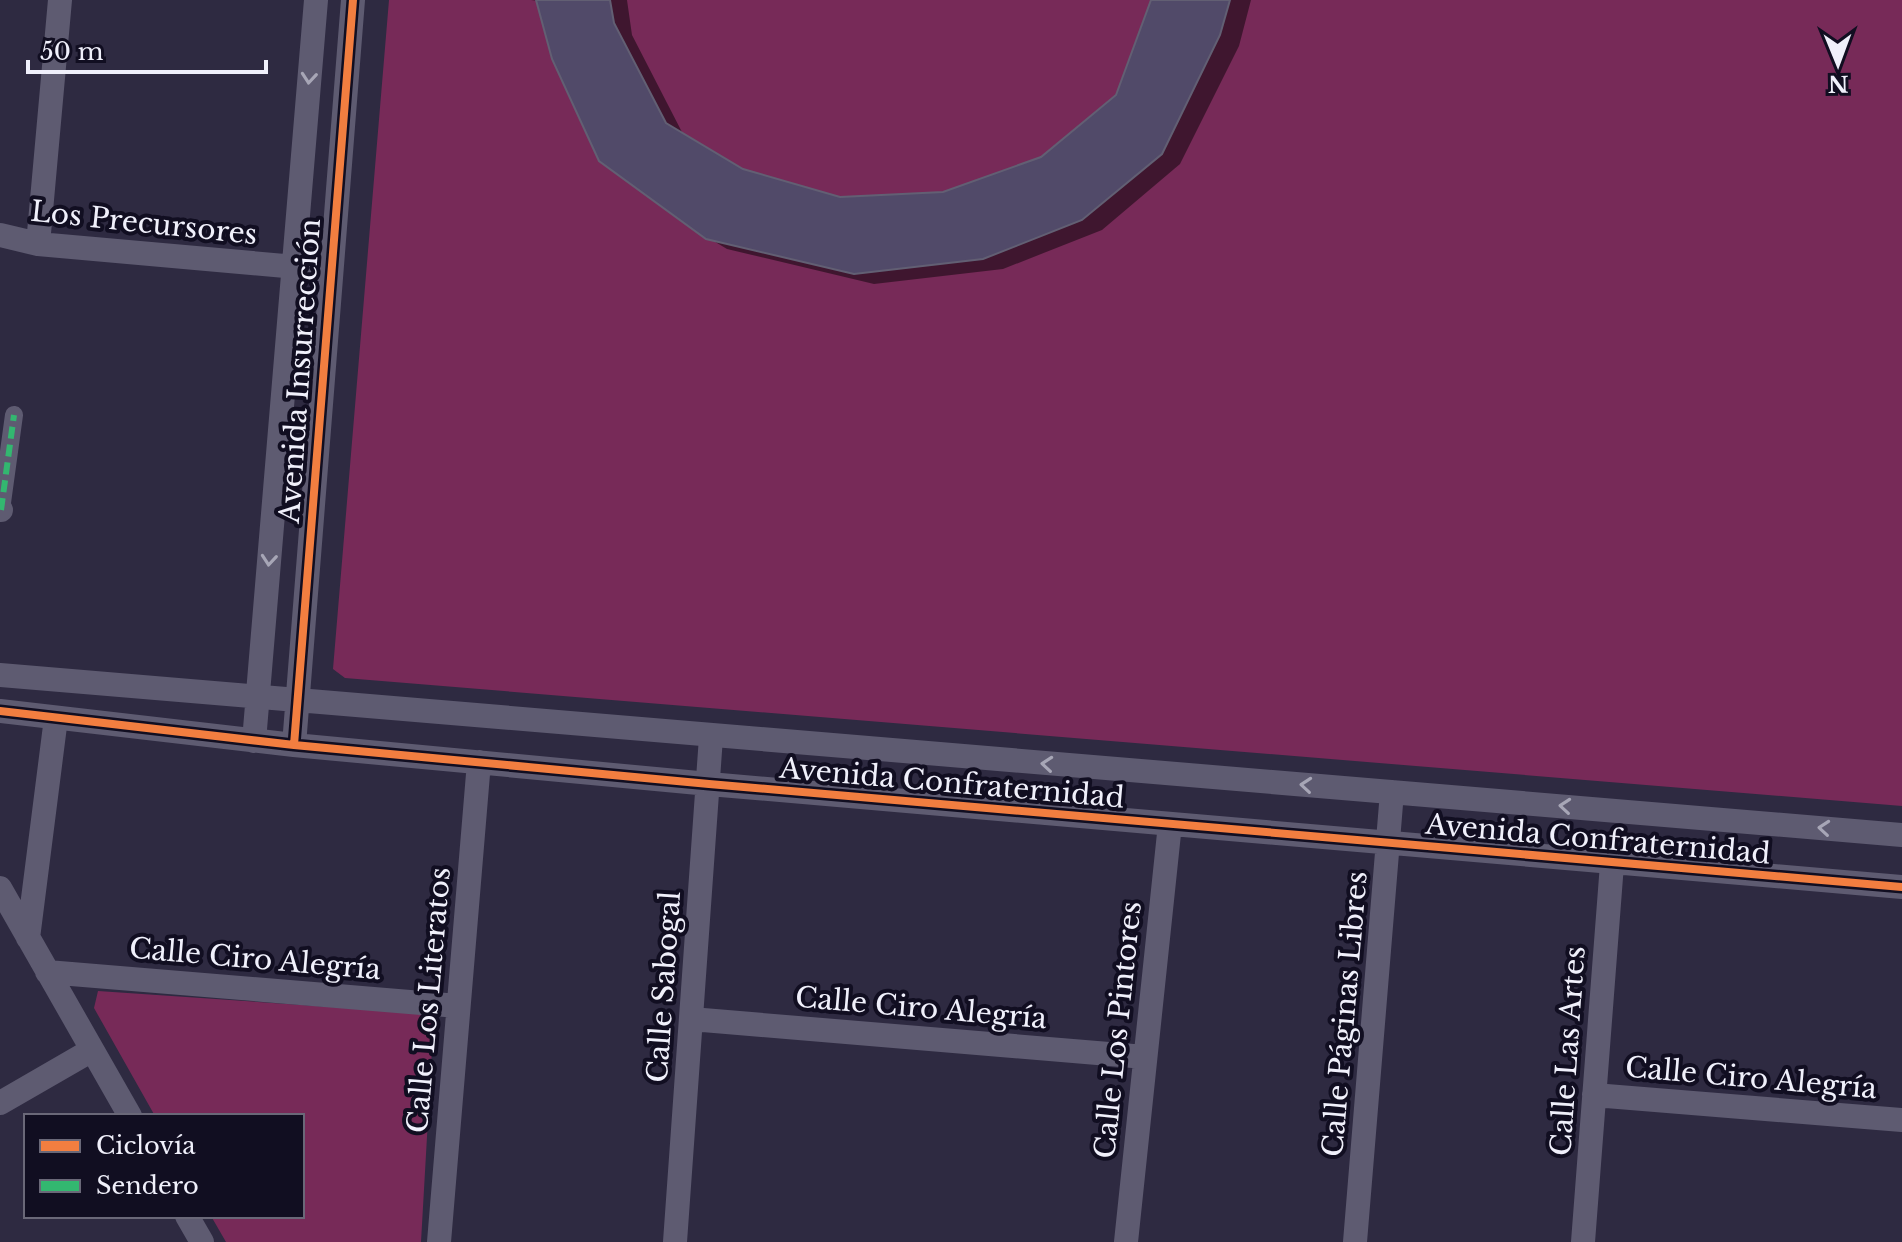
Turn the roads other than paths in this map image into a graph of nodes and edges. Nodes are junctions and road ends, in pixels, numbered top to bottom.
1 (60, 0) edge
2 (316, 0) edge
3 (353, 0) edge
4 (0, 235) edge
5 (38, 244) junction
6 (292, 269) junction
7 (330, 270) junction
8 (14, 415) dead end
9 (0, 510) edge
10 (0, 675) edge
11 (258, 698) junction
12 (297, 701) junction
13 (0, 711) edge
14 (56, 718) junction
15 (711, 737) junction
16 (254, 741) junction
17 (294, 745) junction
18 (479, 762) junction
19 (709, 784) junction
20 (1392, 792) junction
21 (1170, 824) junction
22 (1902, 835) edge
23 (1390, 843) junction
24 (1612, 864) junction
25 (1902, 887) edge
26 (0, 888) edge
27 (28, 938) junction
28 (47, 972) junction
29 (458, 1006) junction
30 (691, 1019) junction
31 (92, 1050) junction
32 (1145, 1057) junction
33 (1594, 1095) junction
34 (0, 1103) edge
35 (129, 1114) edge
36 (1902, 1120) edge
37 (188, 1218) edge
38 (202, 1242) edge
39 (439, 1242) edge
40 (675, 1242) edge
41 (1126, 1242) edge
42 (1355, 1242) edge
43 (1583, 1242) edge

1 - 5 street
2 -> 6 street, Avenida Insurrección
3 - 7 street, Avenida Insurrección
4 - 5 street, Los Precursores
5 - 6 street, Los Precursores
6 - 7 street, Los Precursores
6 -> 11 street, Avenida Insurrección
7 - 12 street, Avenida Insurrección
8 - 9 street
10 - 11 street, Avenida Confraternidad
11 - 12 street, Avenida Confraternidad
11 - 16 street, Avenida Insurrección
12 - 15 street, Avenida Confraternidad
12 - 17 street, Avenida Insurrección
13 - 14 street, Avenida Confraternidad
14 - 16 street, Avenida Confraternidad
14 - 27 street
15 - 19 street, Calle Sabogal
20 -> 15 street, Avenida Confraternidad
16 - 17 street, Avenida Confraternidad
17 - 18 street, Avenida Confraternidad
18 - 19 street, Avenida Confraternidad
18 - 29 street, Calle Los Literatos
19 - 21 street, Avenida Confraternidad
19 - 30 street, Calle Sabogal
22 -> 20 street, Avenida Confraternidad
20 - 23 street, Calle Páginas Libres
21 - 23 street, Avenida Confraternidad
21 - 32 street, Calle Los Pintores
23 - 24 street, Avenida Confraternidad
23 - 42 street, Calle Páginas Libres
24 - 25 street, Avenida Confraternidad
24 - 33 street, Calle Las Artes
26 - 27 street
27 - 28 street
28 - 29 street, Calle Ciro Alegría
28 - 31 street
29 - 39 street, Calle Los Literatos
30 - 32 street, Calle Ciro Alegría
30 - 40 street, Calle Sabogal
31 - 34 street
31 - 35 street
32 - 41 street, Calle Los Pintores
33 - 36 street, Calle Ciro Alegría
33 - 43 street, Calle Las Artes
37 - 38 street

